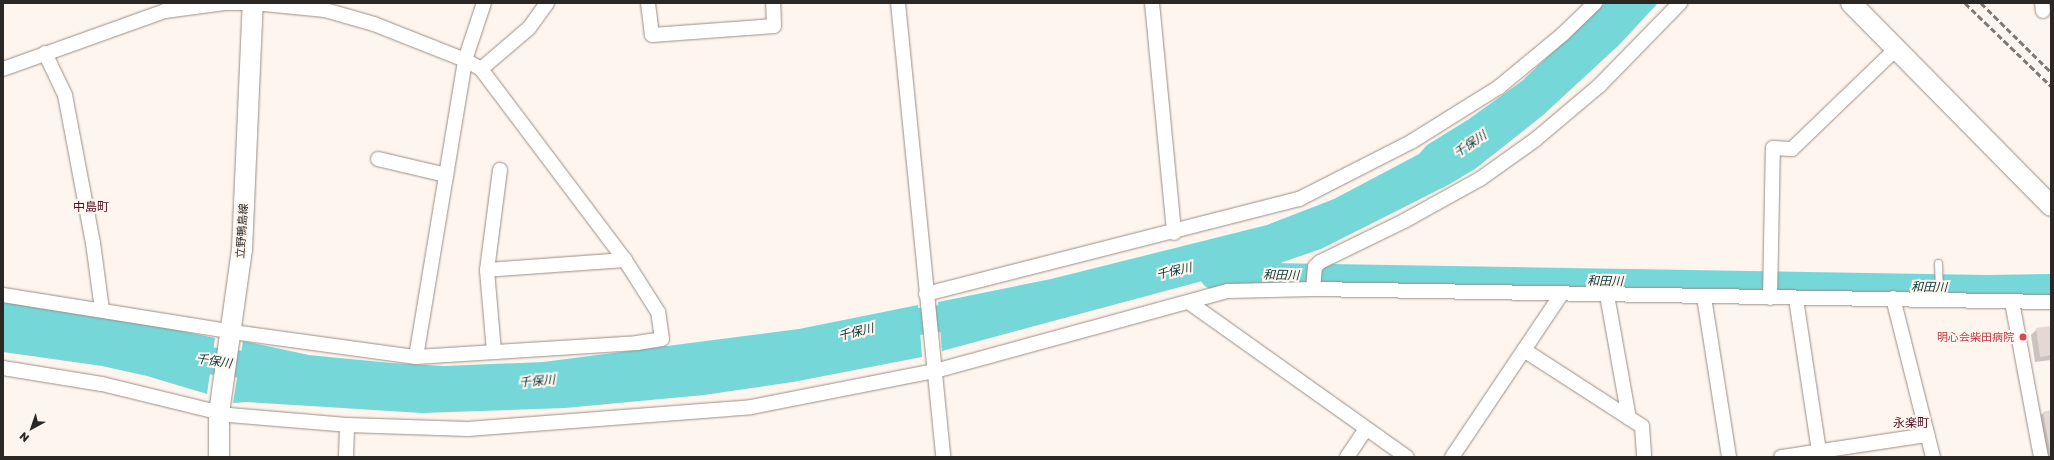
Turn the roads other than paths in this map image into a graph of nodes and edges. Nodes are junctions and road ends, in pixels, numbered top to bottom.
1 (247, 3) edge
2 (254, 3) edge
3 (484, 3) edge
4 (547, 3) edge
5 (648, 3) edge
6 (772, 3) edge
7 (898, 3) edge
8 (1152, 3) edge
9 (1595, 3) edge
10 (1680, 3) edge
11 (1851, 3) edge
12 (1897, 48) junction
13 (45, 53) junction
14 (465, 60) junction
15 (3, 69) edge
16 (482, 69) junction
17 (378, 159) dead end
18 (500, 170) dead end
19 (446, 175) junction
20 (2051, 206) edge
21 (1174, 233) junction
22 (625, 260) junction
23 (1938, 263) dead end
24 (487, 270) junction
25 (1313, 286) junction
26 (1562, 293) junction
27 (3, 295) edge
28 (1607, 295) junction
29 (1769, 295) junction
30 (926, 297) junction
31 (1704, 297) junction
32 (1939, 297) junction
33 (1894, 298) junction
34 (1796, 299) junction
35 (2012, 302) junction
36 (2051, 302) edge
37 (1190, 303) junction
38 (102, 310) junction
39 (229, 334) junction
40 (1524, 350) junction
41 (494, 352) junction
42 (416, 356) junction
43 (935, 366) junction
44 (3, 368) edge
45 (220, 410) junction
46 (1629, 418) junction
47 (348, 425) junction
48 (1366, 429) junction
49 (1927, 435) junction
50 (1819, 453) edge
51 (219, 457) edge
52 (346, 457) edge
53 (943, 457) edge
54 (1347, 457) edge
55 (1407, 457) edge
56 (1452, 457) edge
57 (1644, 457) edge
58 (1728, 457) edge
59 (1781, 457) edge
60 (1933, 457) edge
61 (2041, 457) edge

1 - 13 street
2 - 14 street
2 - 39 main road, 立野鴨島線
3 - 14 street
4 - 16 street
5 - 6 street
7 - 30 street
8 - 21 street
9 - 21 street
10 - 25 street
11 - 12 main road
12 - 20 main road
12 - 29 street
13 - 15 street
13 - 38 street
14 - 16 street
14 - 19 street
16 - 22 street
17 - 19 street
18 - 24 street
19 - 42 street
21 - 30 street
22 - 24 street
22 - 41 street
23 - 32 lane
24 - 41 street
25 - 26 street
25 - 37 street
26 - 28 street
26 - 40 street
27 - 38 street
28 - 31 street
28 - 46 street
29 - 31 street
29 - 34 street
30 - 43 street
31 - 58 street
32 - 33 street
32 - 35 street
33 - 34 street
33 - 49 street
34 - 50 street
35 - 36 street
35 - 61 street
37 - 43 street
37 - 48 street
38 - 39 street
39 - 42 street
39 - 45 main road, 立野鴨島線
40 - 46 street
40 - 56 street
41 - 42 street
43 - 47 street
43 - 53 street
44 - 45 street
45 - 47 street
45 - 51 main road, 立野鴨島線
46 - 57 street
47 - 52 street
48 - 54 street
48 - 55 street
49 - 50 street
49 - 60 street
50 - 59 street

